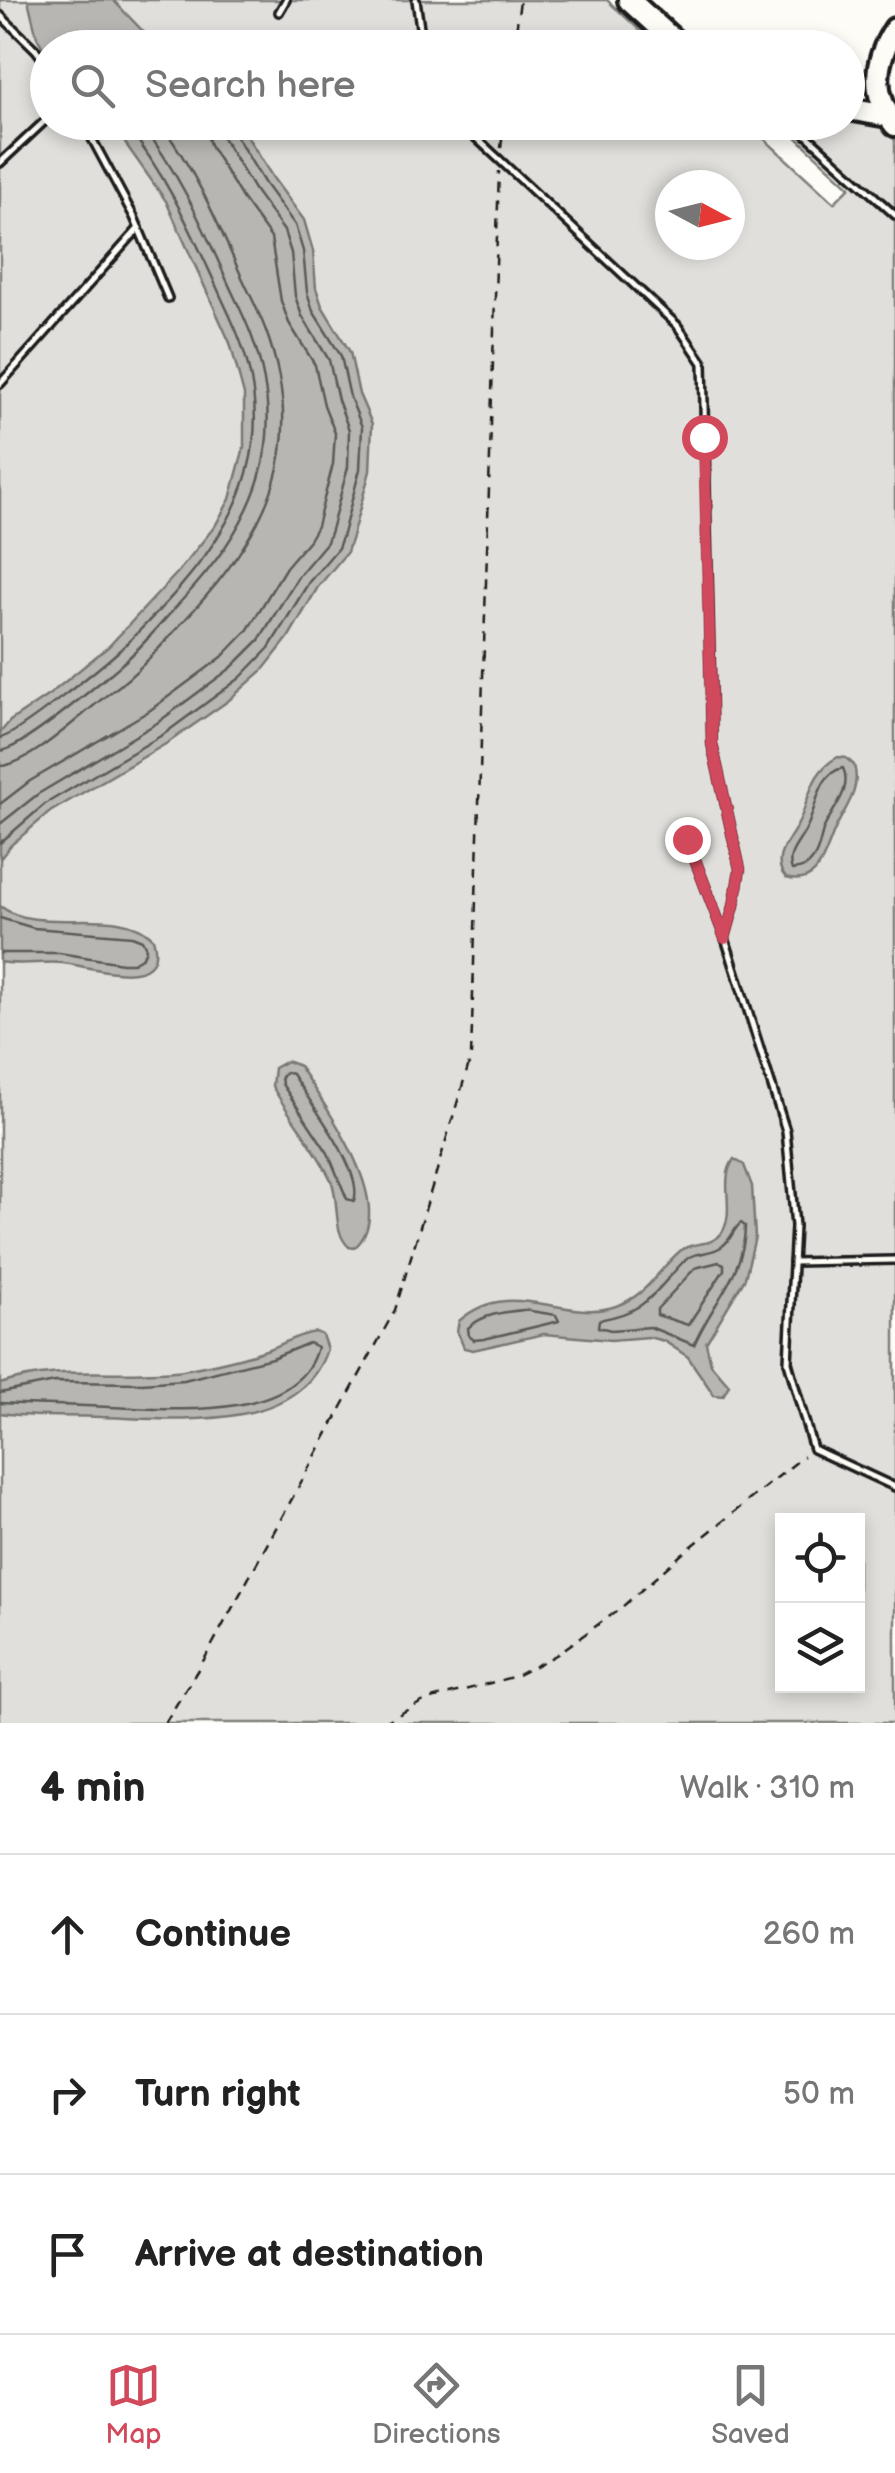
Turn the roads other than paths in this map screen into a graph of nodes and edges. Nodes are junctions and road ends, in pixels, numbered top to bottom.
1 (286, 0) edge
2 (416, 0) edge
3 (629, 0) edge
4 (279, 12) dead end
5 (0, 15) edge
6 (420, 30) edge
7 (662, 30) edge
8 (895, 30) edge
9 (30, 47) edge
10 (865, 113) edge
11 (892, 120) edge
12 (30, 134) edge
13 (93, 140) edge
14 (479, 140) edge
15 (812, 140) edge
16 (0, 162) edge
17 (895, 215) edge
18 (139, 228) junction
19 (168, 298) dead end
20 (0, 384) edge
21 (687, 839) dead end
22 (725, 938) junction
23 (895, 1260) edge
24 (793, 1262) junction
25 (895, 1487) edge

1 - 4 lane
2 - 6 lane
3 - 7 highway
5 - 9 lane
8 - 11 highway
10 - 11 highway
12 - 16 lane
13 - 18 lane
14 - 22 lane
15 - 17 lane
18 - 19 lane
18 - 20 lane
21 - 22 lane
22 - 24 lane
23 - 24 lane
24 - 25 lane

